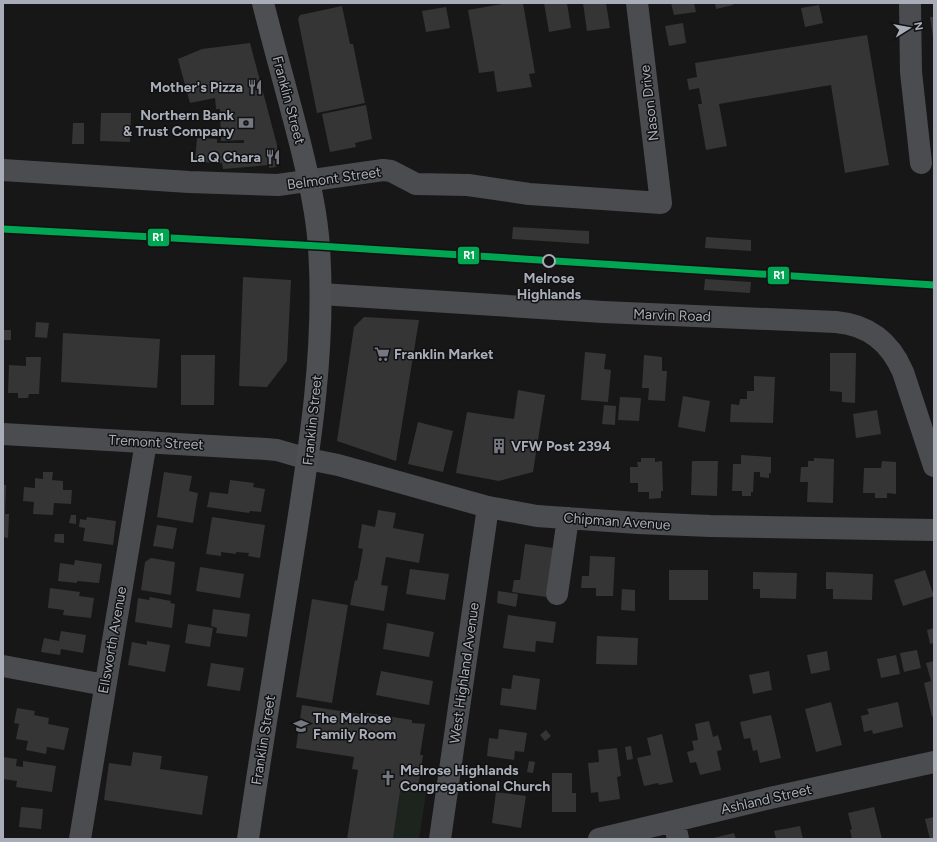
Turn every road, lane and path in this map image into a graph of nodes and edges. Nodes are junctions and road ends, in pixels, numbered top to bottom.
1 (263, 3) edge
2 (637, 3) edge
3 (910, 3) edge
4 (921, 163) dead end
5 (3, 170) edge
6 (309, 180) junction
7 (661, 203) joint
8 (320, 294) junction
9 (3, 434) edge
10 (146, 442) junction
11 (933, 456) edge
12 (308, 459) junction
13 (488, 507) junction
14 (568, 518) junction
15 (934, 530) edge
16 (556, 594) dead end
17 (3, 666) edge
18 (105, 685) junction
19 (934, 762) edge
20 (676, 830) edge
21 (80, 839) edge
22 (248, 839) edge
23 (440, 839) edge
24 (599, 839) edge

1 - 6 main road, Franklin Street
2 - 7 street, Nason Drive
3 - 4 street
5 - 6 street, Belmont Street
6 - 7 street, Belmont Street
6 - 8 main road, Franklin Street
8 - 11 street, Marvin Road
8 - 12 main road, Franklin Street
9 - 10 street, Tremont Street
10 - 12 street, Tremont Street
10 - 18 street, Ellsworth Avenue
12 - 13 street, Chipman Avenue
12 - 22 main road, Franklin Street
13 - 14 street, Chipman Avenue
13 - 23 street, West Highland Avenue
14 - 15 street, Chipman Avenue
14 - 16 street
17 - 18 street
18 - 21 street, Ellsworth Avenue
19 - 20 street, Ashland Street
20 - 24 street, Ashland Street

